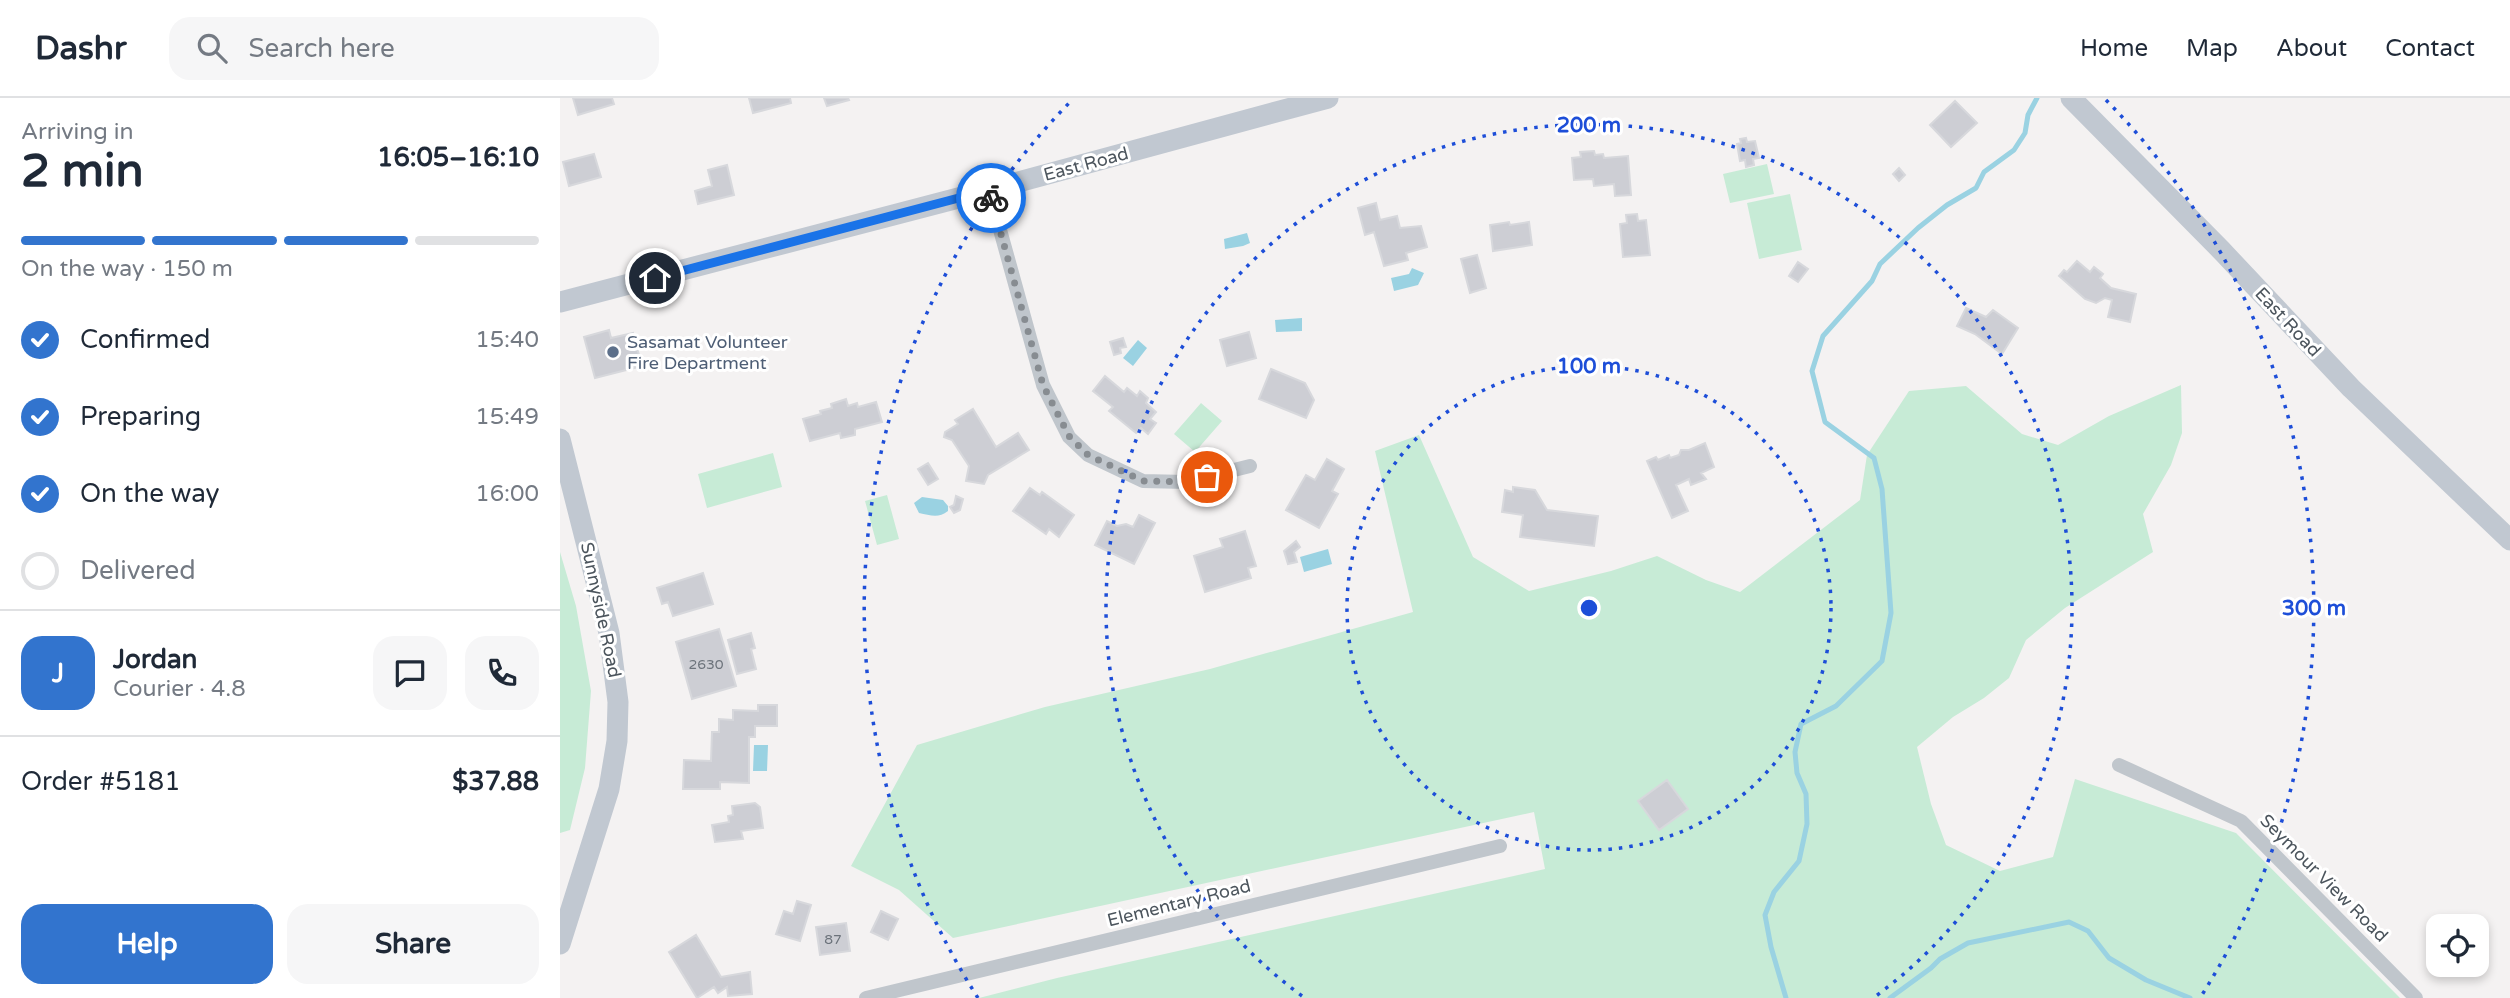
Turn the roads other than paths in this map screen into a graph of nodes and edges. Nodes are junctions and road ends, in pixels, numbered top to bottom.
1 (1328, 98) edge
2 (2071, 98) edge
3 (989, 190) junction
4 (560, 302) edge
5 (560, 439) edge
6 (1250, 466) dead end
7 (567, 492) edge
8 (2510, 540) edge
9 (2119, 765) dead end
10 (1500, 846) dead end
11 (560, 944) edge
12 (866, 998) edge
13 (2416, 998) edge

1 - 3 main road, East Road
2 - 8 main road, East Road
3 - 4 main road, East Road
3 - 6 street
5 - 7 main road, Sunnyside Road
7 - 11 main road, Sunnyside Road
9 - 13 street, Seymour View Road
10 - 12 street, Elementary Road

